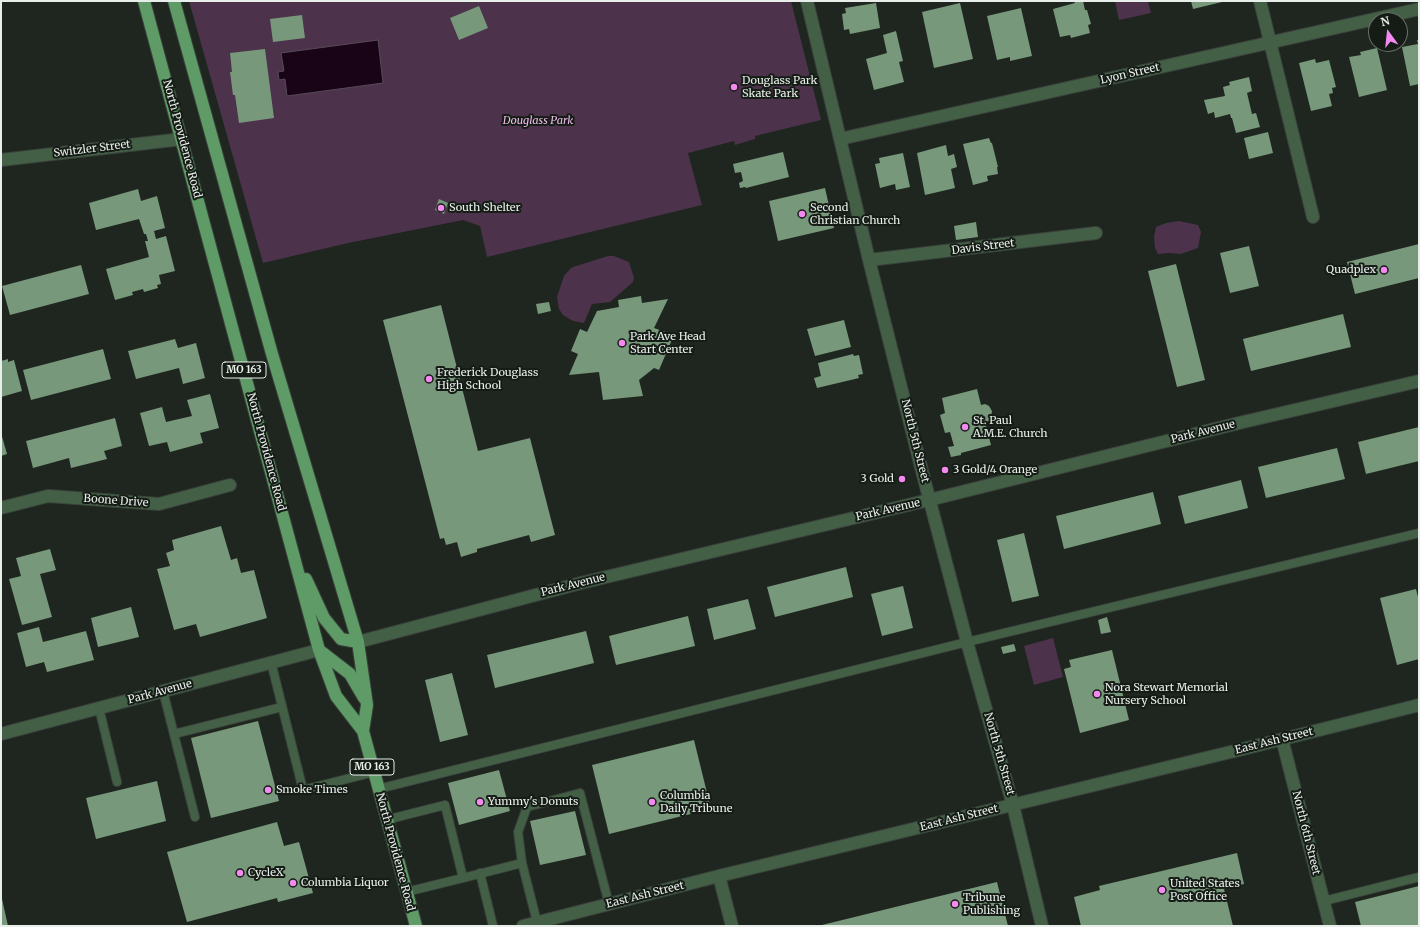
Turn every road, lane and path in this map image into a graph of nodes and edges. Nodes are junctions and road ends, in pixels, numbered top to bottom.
1 (144, 1) edge
2 (174, 1) edge
3 (807, 1) edge
4 (1260, 1) edge
5 (1419, 9) edge
6 (1270, 42) junction
7 (182, 138) junction
8 (840, 138) junction
9 (1, 160) edge
10 (1312, 217) dead end
11 (1096, 233) dead end
12 (869, 260) junction
13 (1419, 381) edge
14 (230, 485) dead end
15 (929, 500) junction
16 (1, 508) edge
17 (1419, 533) edge
18 (293, 552) junction
19 (358, 642) junction
20 (967, 642) junction
21 (319, 650) junction
22 (271, 662) junction
23 (163, 691) junction
24 (367, 705) junction
25 (1419, 705) edge
26 (282, 707) junction
27 (99, 708) junction
28 (363, 731) junction
29 (1, 734) edge
30 (174, 734) junction
31 (1282, 739) junction
32 (374, 772) junction
33 (117, 782) dead end
34 (378, 789) junction
35 (1013, 805) junction
36 (195, 817) dead end
37 (386, 820) junction
38 (522, 863) junction
39 (480, 873) junction
40 (719, 876) junction
41 (1419, 877) edge
42 (463, 878) junction
43 (406, 892) junction
44 (1324, 901) junction
45 (609, 904) junction
46 (538, 922) junction
47 (416, 926) edge
48 (493, 926) edge
49 (523, 926) edge
50 (732, 926) edge
51 (1042, 926) edge
52 (1330, 926) edge

1 - 7 main road, North Providence Road / MO 163
2 - 19 main road, North Providence Road / MO 163
3 - 8 street, North 5th Street
4 - 6 street
5 - 6 street, Lyon Street
6 - 8 street, Lyon Street
6 - 10 street
7 - 9 street, Switzler Street
7 - 18 main road, North Providence Road / MO 163
8 - 12 street, North 5th Street
11 - 12 street, Davis Street
12 - 15 street, North 5th Street
13 - 15 street, Park Avenue
14 - 16 street, Boone Drive
15 - 19 street, Park Avenue
15 - 20 street, North 5th Street
17 - 20 lane
18 - 19 main road
18 - 21 main road, North Providence Road / MO 163
19 - 24 main road, North Providence Road / MO 163
20 - 34 lane
20 - 35 street, North 5th Street
21 - 22 street, Park Avenue
21 - 24 main road
21 - 28 main road, North Providence Road / MO 163
22 - 23 street, Park Avenue
22 - 26 lane
23 - 27 street, Park Avenue
23 - 30 lane
24 - 28 main road, North Providence Road / MO 163
25 - 31 street, East Ash Street
26 - 30 lane
26 - 32 lane
27 - 29 street, Park Avenue
27 - 33 lane
28 - 32 main road, North Providence Road / MO 163
30 - 36 lane
31 - 35 street, East Ash Street
31 - 44 street, North 6th Street
32 - 34 main road, North Providence Road / MO 163
34 - 37 main road, North Providence Road / MO 163
35 - 40 street, East Ash Street
35 - 51 street, North 5th Street
37 - 42 lane
37 - 43 main road, North Providence Road / MO 163
38 - 39 lane
38 - 45 lane
38 - 46 lane
39 - 42 lane
39 - 48 lane
40 - 45 street, East Ash Street
40 - 50 street
41 - 44 lane
42 - 43 lane
43 - 47 main road, North Providence Road / MO 163
44 - 52 street, North 6th Street
45 - 46 street, East Ash Street
46 - 49 street, East Ash Street

